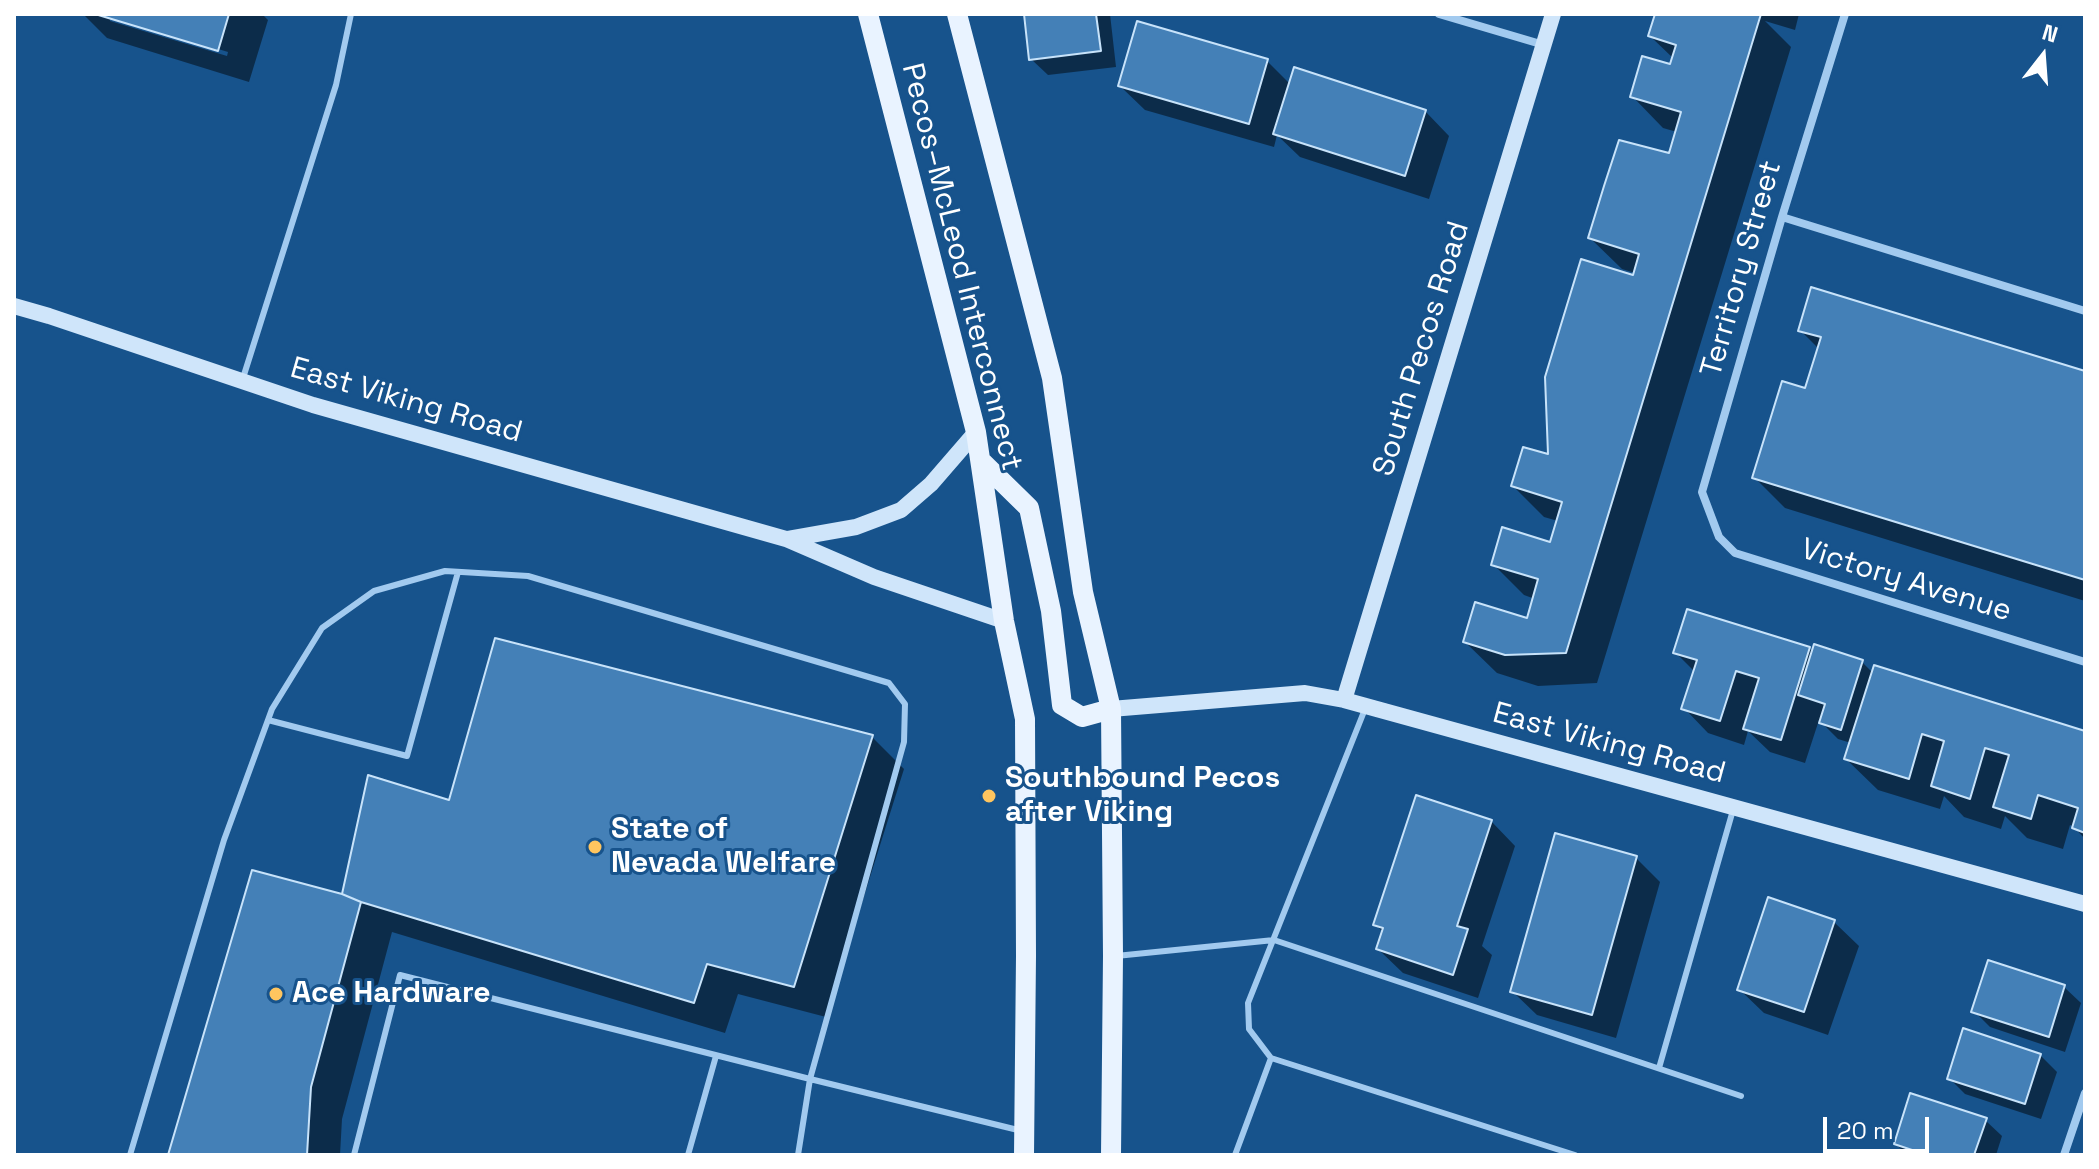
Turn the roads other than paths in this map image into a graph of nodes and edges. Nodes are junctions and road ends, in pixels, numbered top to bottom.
1 (351, 14) edge
2 (868, 14) edge
3 (957, 14) edge
4 (1439, 14) edge
5 (1553, 14) edge
6 (1845, 14) edge
7 (1544, 45) junction
8 (1782, 217) junction
9 (14, 306) edge
10 (2085, 311) edge
11 (242, 381) junction
12 (976, 432) junction
13 (980, 460) junction
14 (1719, 537) joint
15 (786, 539) junction
16 (458, 572) junction
17 (1004, 621) junction
18 (2085, 662) edge
19 (1344, 700) junction
20 (1366, 706) junction
21 (1111, 709) junction
22 (268, 720) junction
23 (1734, 807) junction
24 (2085, 904) edge
25 (1274, 940) junction
26 (1113, 956) junction
27 (716, 1056) junction
28 (1271, 1058) junction
29 (1659, 1068) junction
30 (810, 1079) junction
31 (2085, 1093) edge
32 (1741, 1096) dead end
33 (1025, 1132) junction
34 (130, 1155) edge
35 (354, 1155) edge
36 (688, 1155) edge
37 (798, 1155) edge
38 (1024, 1155) edge
39 (1111, 1155) edge
40 (1235, 1155) edge
41 (1575, 1155) edge
42 (2064, 1155) edge

1 - 11 lane
2 - 12 main road, Pecos–McLeod Interconnect
3 - 21 main road, Pecos–McLeod Interconnect
4 - 7 street
5 - 7 street, South Pecos Road
6 - 8 street, Territory Street
7 - 19 street, South Pecos Road
8 - 10 street
8 - 14 street, Territory Street
9 - 11 street, East Viking Road
11 - 15 street, East Viking Road
12 - 13 main road, Pecos–McLeod Interconnect
12 - 15 street, East Viking Road
13 - 17 main road, Pecos–McLeod Interconnect
13 - 21 main road
14 - 18 street, Victory Avenue
15 - 17 street, East Viking Road
16 - 22 lane
16 - 22 lane
16 - 30 lane
17 - 33 main road, Pecos–McLeod Interconnect
19 - 20 street, East Viking Road
19 - 21 street, East Viking Road
20 - 23 street, East Viking Road
20 - 25 lane
21 - 26 main road, Pecos–McLeod Interconnect
22 - 34 lane
23 - 24 street, East Viking Road
23 - 29 lane
25 - 26 lane
25 - 28 lane
25 - 29 lane
26 - 39 main road, Pecos–McLeod Interconnect
27 - 30 lane
27 - 35 lane
27 - 36 lane
28 - 40 lane
28 - 41 lane
29 - 32 lane
30 - 33 lane
30 - 37 lane
31 - 42 street
33 - 38 main road, Pecos–McLeod Interconnect

